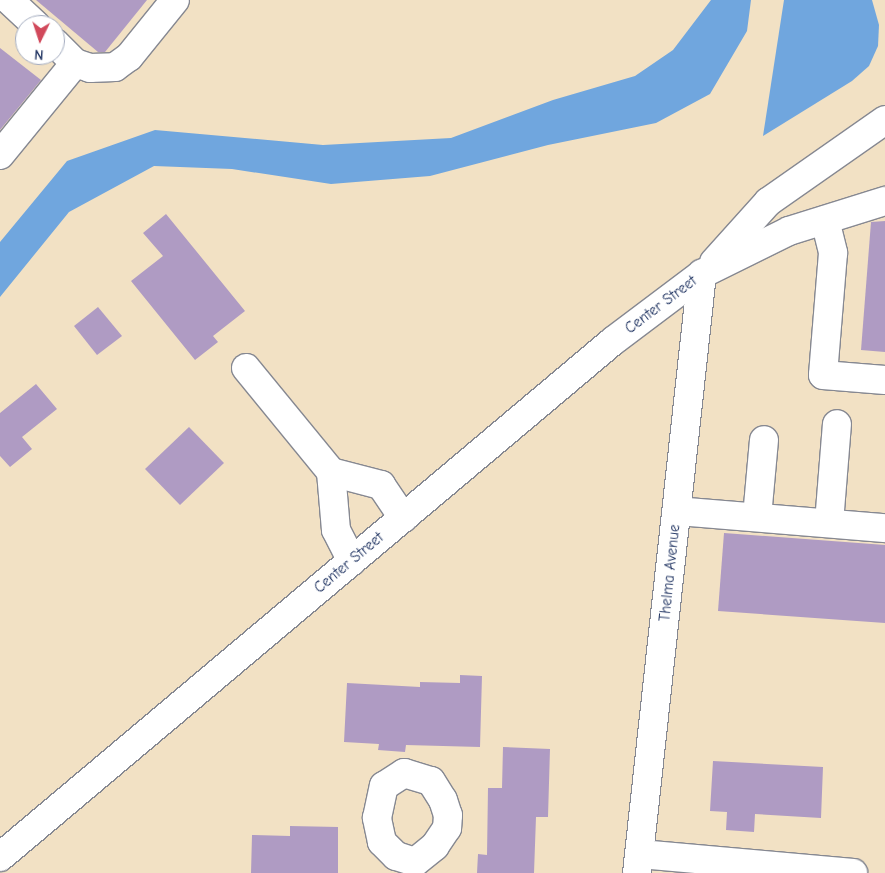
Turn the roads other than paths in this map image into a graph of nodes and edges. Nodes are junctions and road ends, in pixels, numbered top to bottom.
1 (9, 0) edge
2 (175, 0) edge
3 (25, 15) edge
4 (65, 53) edge
5 (75, 63) junction
6 (885, 120) edge
7 (0, 155) edge
8 (885, 180) edge
9 (885, 201) edge
10 (825, 220) junction
11 (788, 231) junction
12 (702, 274) junction
13 (246, 368) dead end
14 (885, 380) edge
15 (837, 424) dead end
16 (764, 440) dead end
17 (331, 472) junction
18 (676, 511) junction
19 (757, 517) junction
20 (403, 518) junction
21 (829, 523) junction
22 (885, 528) edge
23 (352, 560) junction
24 (0, 857) edge
25 (638, 863) edge
26 (853, 873) edge

1 - 3 street
2 - 5 street
4 - 5 street
5 - 7 street
6 - 12 street, Center Street
8 - 11 street
9 - 10 street, Center Street
10 - 11 street, Center Street
10 - 14 street
11 - 12 street, Center Street
12 - 18 street, Thelma Avenue
12 - 20 street, Center Street
13 - 17 street
15 - 21 street
16 - 19 street
17 - 20 street
17 - 23 street
18 - 19 street
18 - 25 street, Thelma Avenue
19 - 21 street
20 - 23 street, Center Street
21 - 22 street
23 - 24 street, Center Street
25 - 26 street

